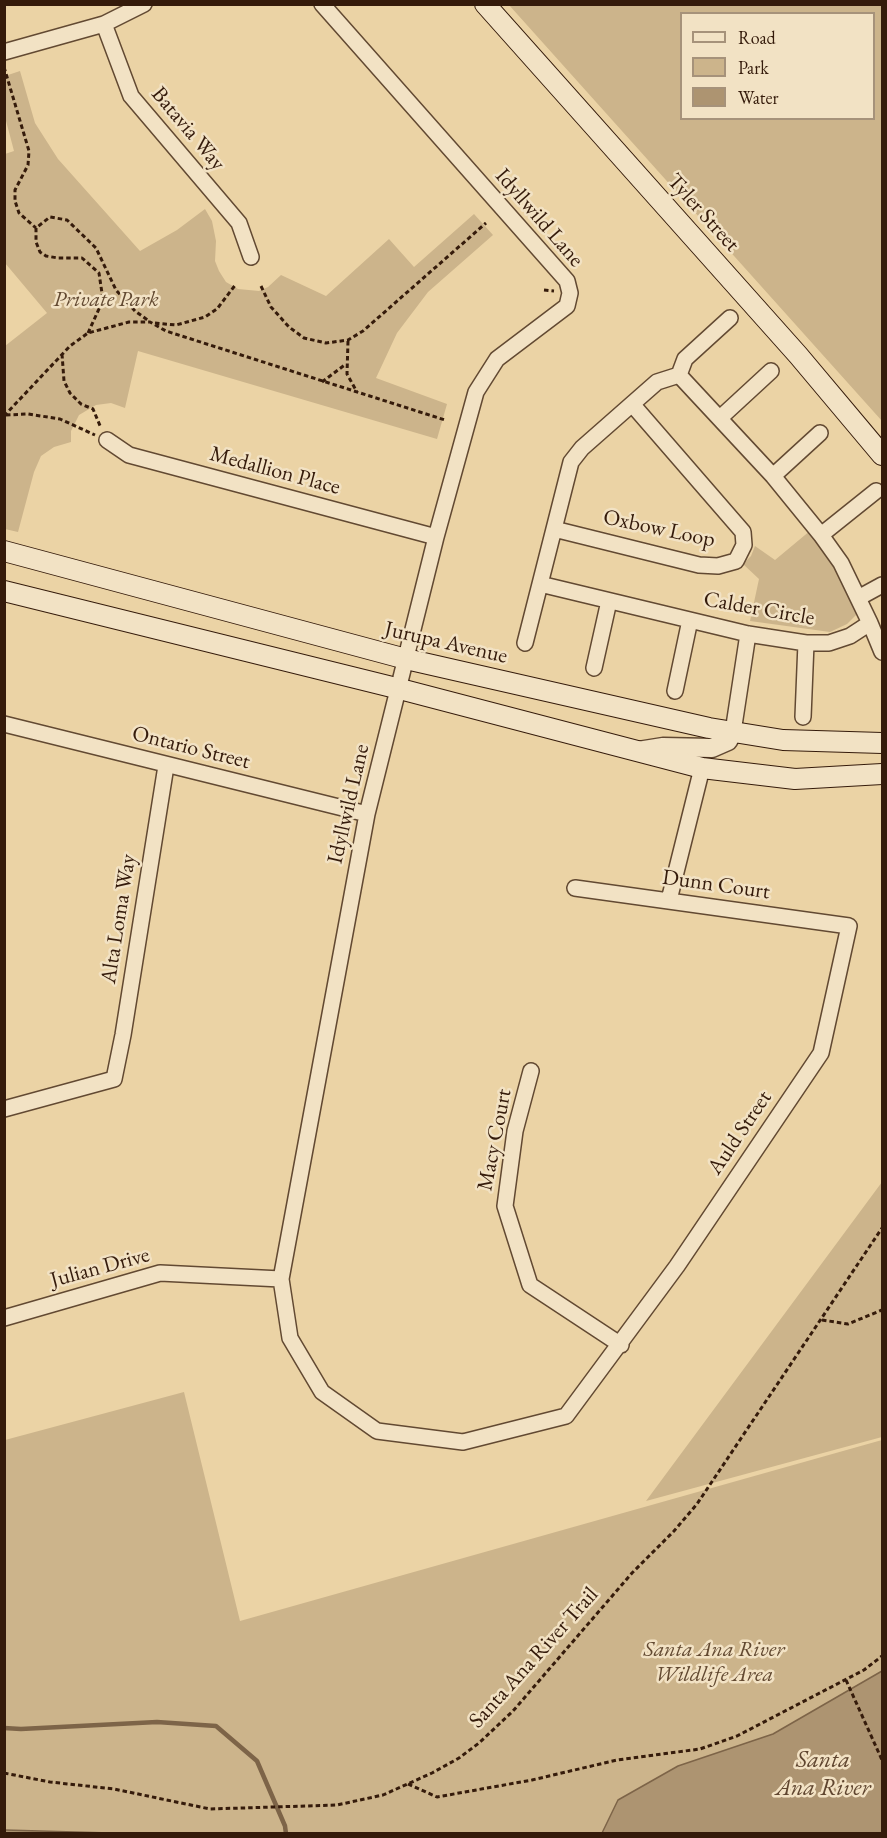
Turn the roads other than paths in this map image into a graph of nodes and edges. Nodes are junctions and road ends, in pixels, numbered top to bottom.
1 (144, 4) edge
2 (322, 4) edge
3 (485, 4) edge
4 (104, 24) junction
5 (4, 52) edge
6 (251, 256) dead end
7 (730, 318) dead end
8 (771, 371) dead end
9 (679, 375) junction
10 (632, 404) junction
11 (720, 418) junction
12 (820, 433) dead end
13 (107, 440) road end
14 (882, 455) edge
15 (773, 476) junction
16 (876, 491) dead end
17 (554, 529) junction
18 (821, 534) junction
19 (436, 537) junction
20 (4, 551) edge
21 (540, 584) junction
22 (882, 585) edge
23 (4, 591) edge
24 (860, 597) junction
25 (609, 601) junction
26 (690, 620) junction
27 (870, 622) junction
28 (747, 634) junction
29 (525, 643) dead end
30 (806, 643) junction
31 (882, 652) edge
32 (406, 659) junction
33 (594, 668) dead end
34 (400, 689) junction
35 (675, 691) dead end
36 (803, 717) dead end
37 (4, 724) edge
38 (733, 732) junction
39 (882, 743) edge
40 (636, 751) junction
41 (166, 766) junction
42 (702, 768) junction
43 (882, 774) edge
44 (368, 814) junction
45 (575, 888) dead end
46 (669, 900) junction
47 (849, 926) joint
48 (531, 1071) dead end
49 (4, 1109) edge
50 (281, 1279) junction
51 (4, 1318) edge
52 (621, 1345) junction

1 - 4 street
2 - 19 street, Idyllwild Lane
3 - 14 main road, Tyler Street
4 - 5 street
4 - 6 street, Batavia Way
7 - 9 street
8 - 11 street
9 - 10 street
9 - 11 street
10 - 17 street
10 - 17 street, Oxbow Loop
11 - 15 street
12 - 15 street
13 - 19 street, Medallion Place
15 - 18 street
16 - 18 street
17 - 21 street
18 - 24 street
19 - 32 street, Idyllwild Lane
20 - 32 main road, Jurupa Avenue
21 - 25 street, Calder Circle
21 - 29 street
22 - 24 street
23 - 34 main road
24 - 27 street
25 - 26 street, Calder Circle
25 - 33 street
26 - 28 street, Calder Circle
26 - 35 street
27 - 30 street, Calder Circle
27 - 31 street
28 - 30 street, Calder Circle
28 - 38 street
30 - 36 street
32 - 34 street, Idyllwild Lane
32 - 38 main road, Jurupa Avenue
34 - 40 main road
34 - 44 street, Idyllwild Lane
37 - 41 street, Ontario Street
38 - 39 main road, Jurupa Avenue
38 - 40 street
40 - 42 main road
41 - 44 street, Ontario Street
41 - 49 street, Alta Loma Way
42 - 43 main road
42 - 46 street
44 - 50 street, Idyllwild Lane
45 - 46 street, Dunn Court
46 - 47 street, Dunn Court
47 - 52 street, Auld Street
48 - 52 street, Macy Court
50 - 51 street, Julian Drive
50 - 52 street, Idyllwild Lane

